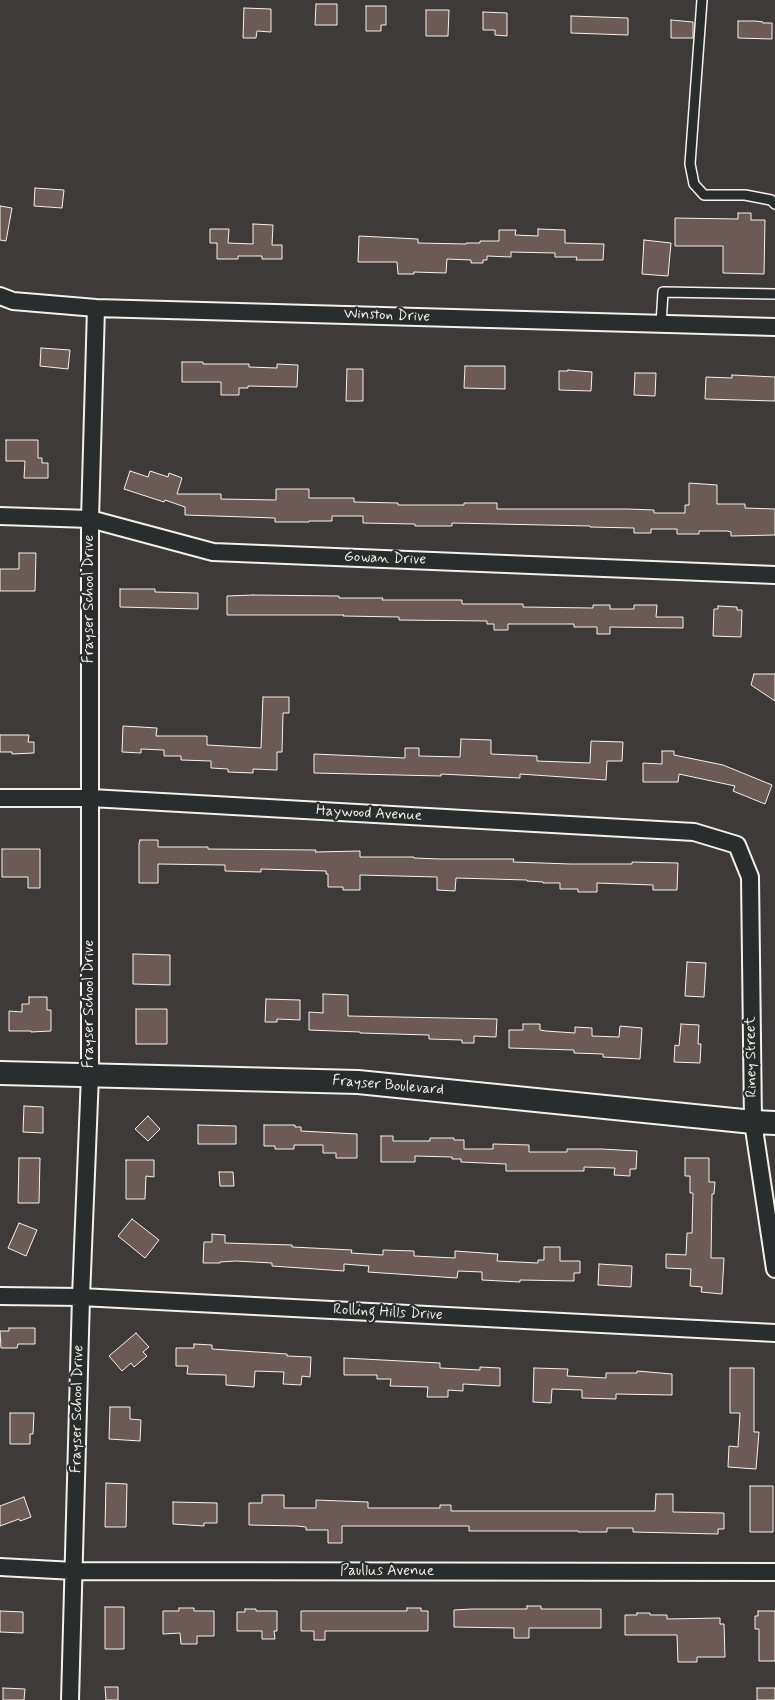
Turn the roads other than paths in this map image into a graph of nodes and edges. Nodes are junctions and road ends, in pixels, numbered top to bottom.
1 (702, 0) edge
2 (775, 204) edge
3 (775, 294) edge
4 (0, 296) edge
5 (96, 308) junction
6 (661, 324) junction
7 (775, 327) edge
8 (0, 516) edge
9 (90, 519) junction
10 (775, 575) edge
11 (0, 798) edge
12 (91, 798) junction
13 (737, 845) joint
14 (0, 1073) edge
15 (90, 1075) junction
16 (764, 1122) edge
17 (775, 1270) edge
18 (0, 1296) edge
19 (81, 1297) junction
20 (775, 1333) edge
21 (0, 1567) edge
22 (74, 1572) junction
23 (775, 1572) edge
24 (70, 1700) edge

1 - 2 lane
3 - 6 lane
4 - 5 street, Winston Drive
5 - 6 street, Winston Drive
5 - 9 street, Frayser School Drive
6 - 7 street, Winston Drive
8 - 9 street, Gowan Drive
9 - 10 street, Gowan Drive
9 - 12 street, Frayser School Drive
11 - 12 street, Haywood Avenue
12 - 13 street, Haywood Avenue
12 - 15 street, Frayser School Drive
13 - 16 street, Riney Street
14 - 15 main road, Frayser Boulevard
15 - 16 main road, Frayser Boulevard
15 - 19 street, Frayser School Drive
16 - 17 street, Riney Street
18 - 19 street, Rolling Hills Drive
19 - 20 street, Rolling Hills Drive
19 - 22 street, Frayser School Drive
21 - 22 street, Paullus Avenue
22 - 23 street, Paullus Avenue
22 - 24 street, Frayser School Drive

